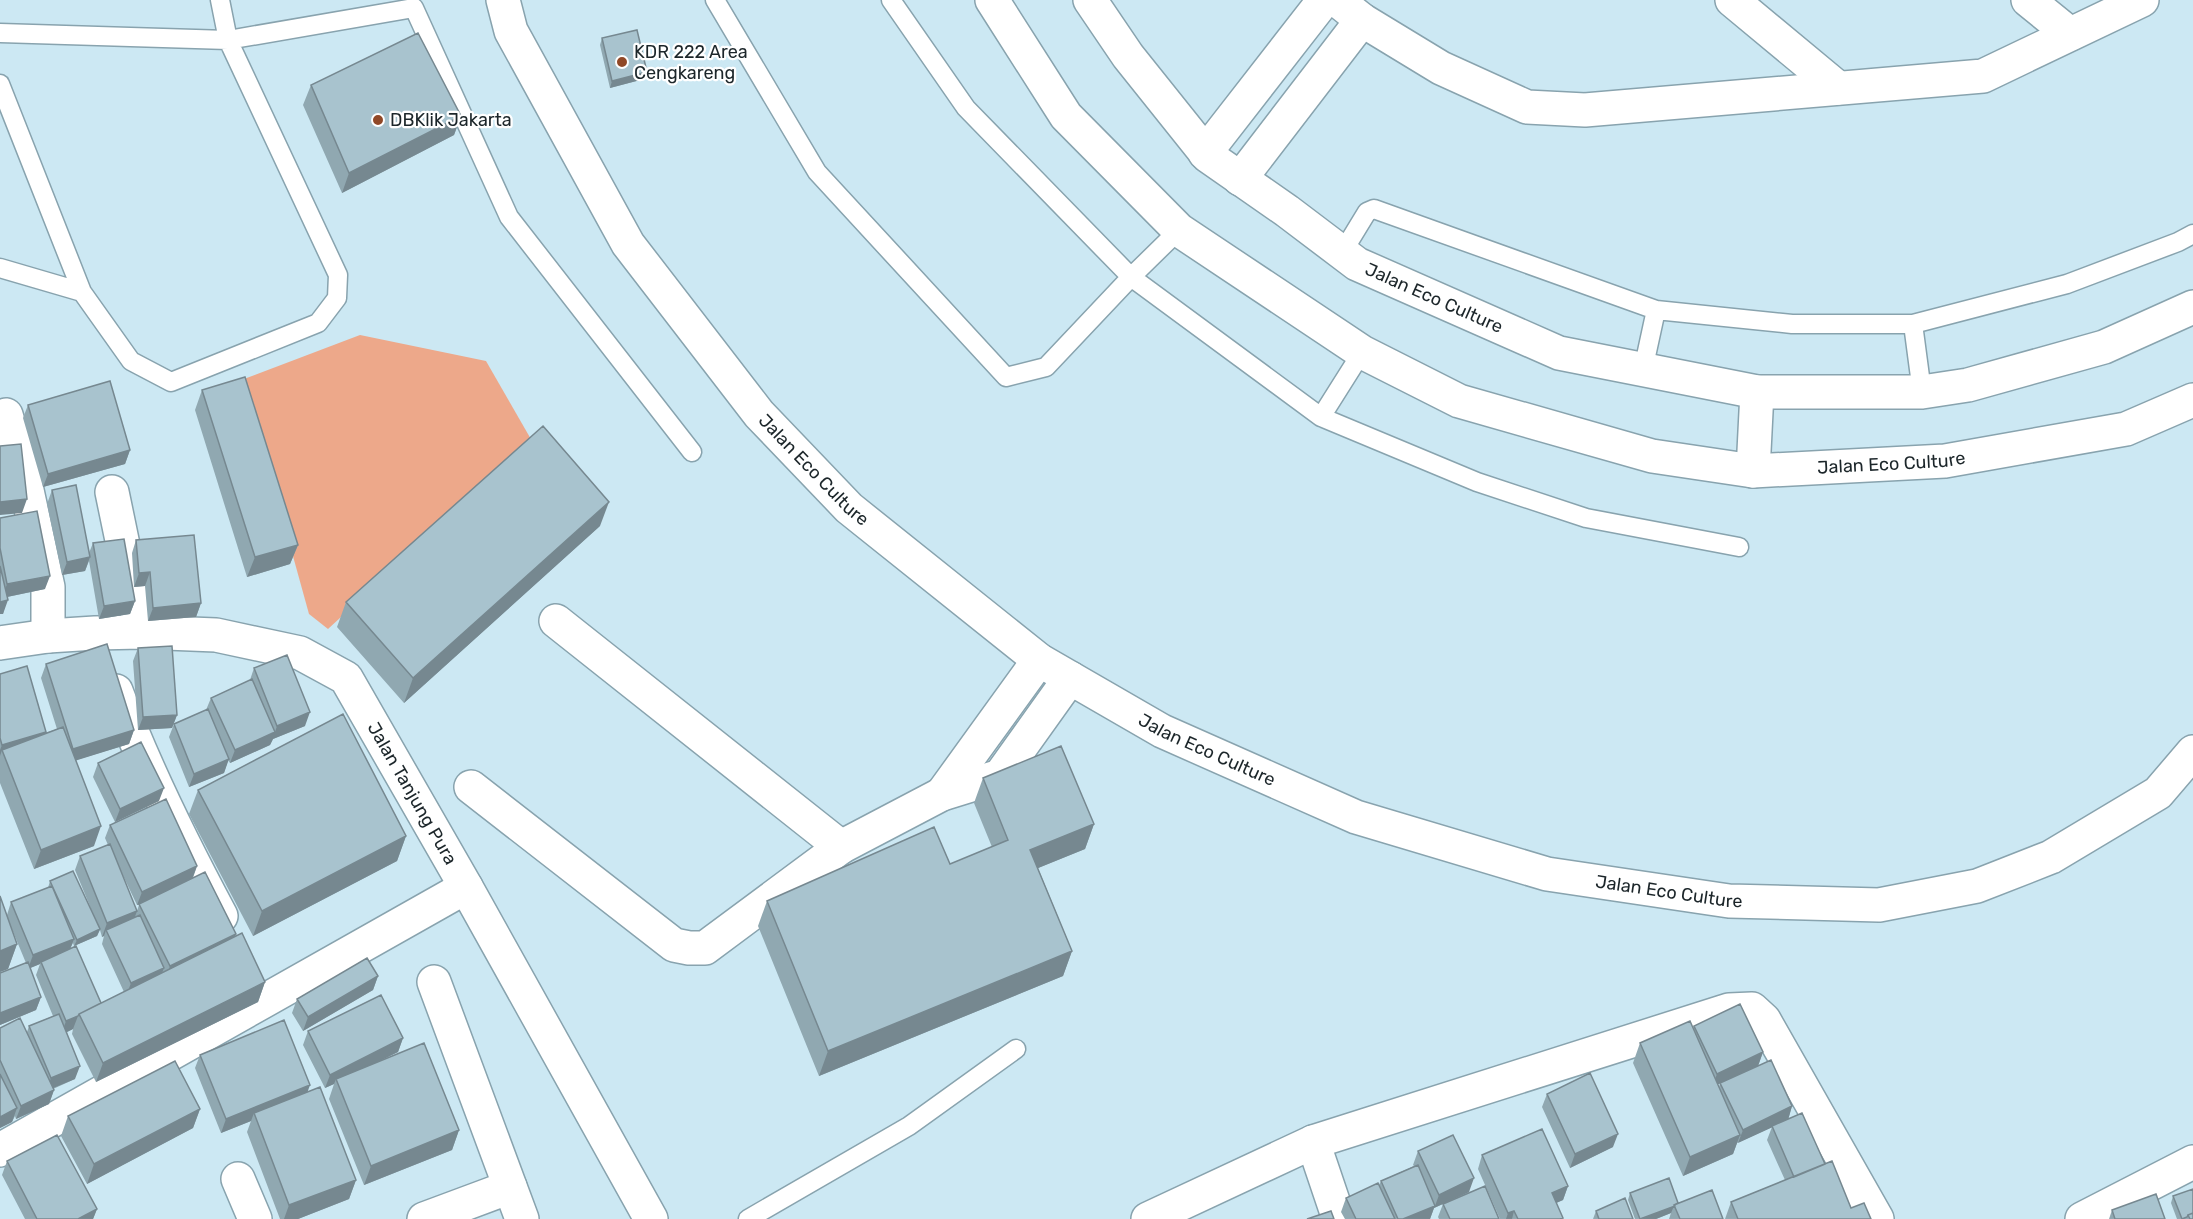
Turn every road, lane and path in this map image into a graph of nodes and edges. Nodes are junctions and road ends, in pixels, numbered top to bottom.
1 (220, 0) edge
2 (503, 0) edge
3 (715, 0) edge
4 (891, 0) edge
5 (992, 0) edge
6 (1090, 0) edge
7 (1324, 0) edge
8 (1732, 0) edge
9 (2028, 0) edge
10 (2142, 0) edge
11 (1350, 10) edge
12 (0, 33) edge
13 (2070, 34) junction
14 (228, 40) junction
15 (0, 84) edge
16 (1838, 88) junction
17 (1206, 153) junction
18 (1240, 179) junction
19 (1179, 230) junction
20 (2193, 234) edge
21 (1342, 253) junction
22 (0, 268) edge
23 (1131, 277) junction
24 (82, 292) junction
25 (2193, 307) edge
26 (1656, 310) junction
27 (1913, 324) junction
28 (1362, 352) junction
29 (1643, 370) junction
30 (1757, 392) junction
31 (1922, 392) junction
32 (2193, 400) edge
33 (6, 415) dead end
34 (1321, 417) junction
35 (692, 452) dead end
36 (1753, 471) junction
37 (112, 492) dead end
38 (1739, 546) dead end
39 (556, 621) dead end
40 (141, 632) junction
41 (95, 633) junction
42 (48, 636) junction
43 (0, 643) edge
44 (1039, 660) junction
45 (1070, 678) junction
46 (2193, 752) edge
47 (471, 787) dead end
48 (942, 794) junction
49 (841, 847) junction
50 (466, 887) junction
51 (235, 940) edge
52 (251, 970) edge
53 (434, 982) dead end
54 (267, 1000) junction
55 (1016, 1049) dead end
56 (1313, 1142) junction
57 (0, 1150) edge
58 (2193, 1162) edge
59 (238, 1179) dead end
60 (510, 1187) junction
61 (255, 1219) edge
62 (424, 1219) edge
63 (522, 1219) edge
64 (651, 1219) edge
65 (748, 1219) edge
66 (1148, 1219) edge
67 (1340, 1219) edge
68 (1877, 1219) edge
69 (2082, 1219) edge

1 - 14 lane
2 - 44 street, Jalan Eco Culture
3 - 23 lane
4 - 23 lane
5 - 19 street, Jalan Eco Culture
6 - 17 street, Jalan Eco Culture
7 - 17 street
8 - 16 street
9 - 13 street
10 - 13 street
11 - 16 street
11 - 18 street
12 - 14 lane
13 - 16 street
14 - 24 lane
14 - 35 lane
15 - 24 lane
17 - 18 street, Jalan Eco Culture
18 - 21 street, Jalan Eco Culture
19 - 23 lane
19 - 28 street, Jalan Eco Culture
20 - 27 lane
21 - 26 lane
21 - 29 street, Jalan Eco Culture
22 - 24 lane
23 - 34 lane
25 - 31 street, Jalan Eco Culture
26 - 27 lane
26 - 29 lane
27 - 31 lane
28 - 34 lane
28 - 36 street, Jalan Eco Culture
29 - 30 street, Jalan Eco Culture
30 - 31 street, Jalan Eco Culture
30 - 36 street
32 - 36 street, Jalan Eco Culture
33 - 42 street
34 - 38 lane
37 - 40 street
39 - 49 street
40 - 41 street, Jalan Tanjung Pura
40 - 50 street, Jalan Tanjung Pura
41 - 42 street, Jalan Tanjung Pura
41 - 51 street
42 - 43 street, Jalan Tanjung Pura
44 - 45 street, Jalan Eco Culture
44 - 48 street
45 - 46 street, Jalan Eco Culture
45 - 48 street
47 - 49 street
48 - 49 street
50 - 54 street
50 - 64 street, Jalan Tanjung Pura
52 - 54 street
53 - 60 street
54 - 57 street
55 - 65 lane
56 - 66 street
56 - 67 street
56 - 68 street
58 - 69 street
59 - 61 street
60 - 62 street
60 - 63 street

